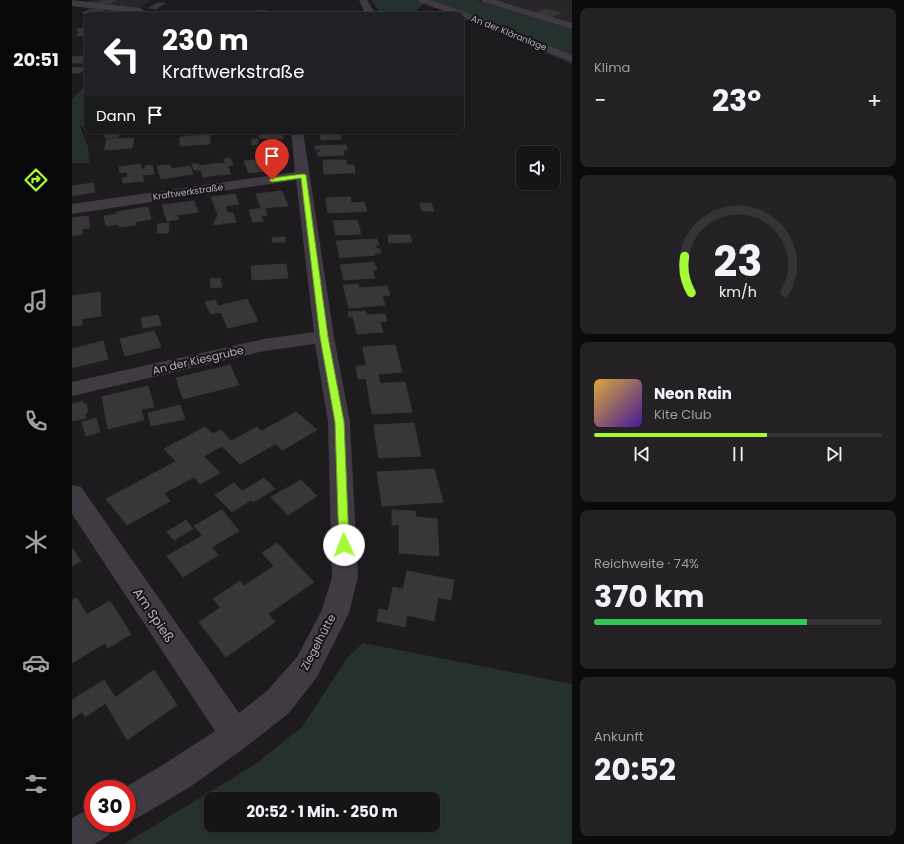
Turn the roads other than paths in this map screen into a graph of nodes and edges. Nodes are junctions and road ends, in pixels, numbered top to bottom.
1 (363, 0) edge
2 (422, 0) edge
3 (486, 0) edge
4 (77, 2) edge
5 (140, 11) dead end
6 (369, 12) edge
7 (456, 12) edge
8 (464, 15) edge
9 (572, 26) edge
10 (572, 59) edge
11 (297, 134) edge
12 (303, 175) junction
13 (72, 209) edge
14 (324, 337) junction
15 (72, 389) edge
16 (72, 494) edge
17 (236, 735) junction
18 (136, 800) edge
19 (84, 831) edge
20 (72, 838) edge

1 - 6 street
2 - 7 street, An der Kläranlage
3 - 9 street
4 - 5 street
8 - 10 street, An der Kläranlage
11 - 12 street, Ziegelhütte
12 - 13 street, Kraftwerkstraße
12 - 14 street, Ziegelhütte
14 - 15 street, An der Kiesgrube
14 - 17 street, Ziegelhütte
16 - 17 street, Am Spieß
17 - 18 street, Ziegelhütte
19 - 20 street

